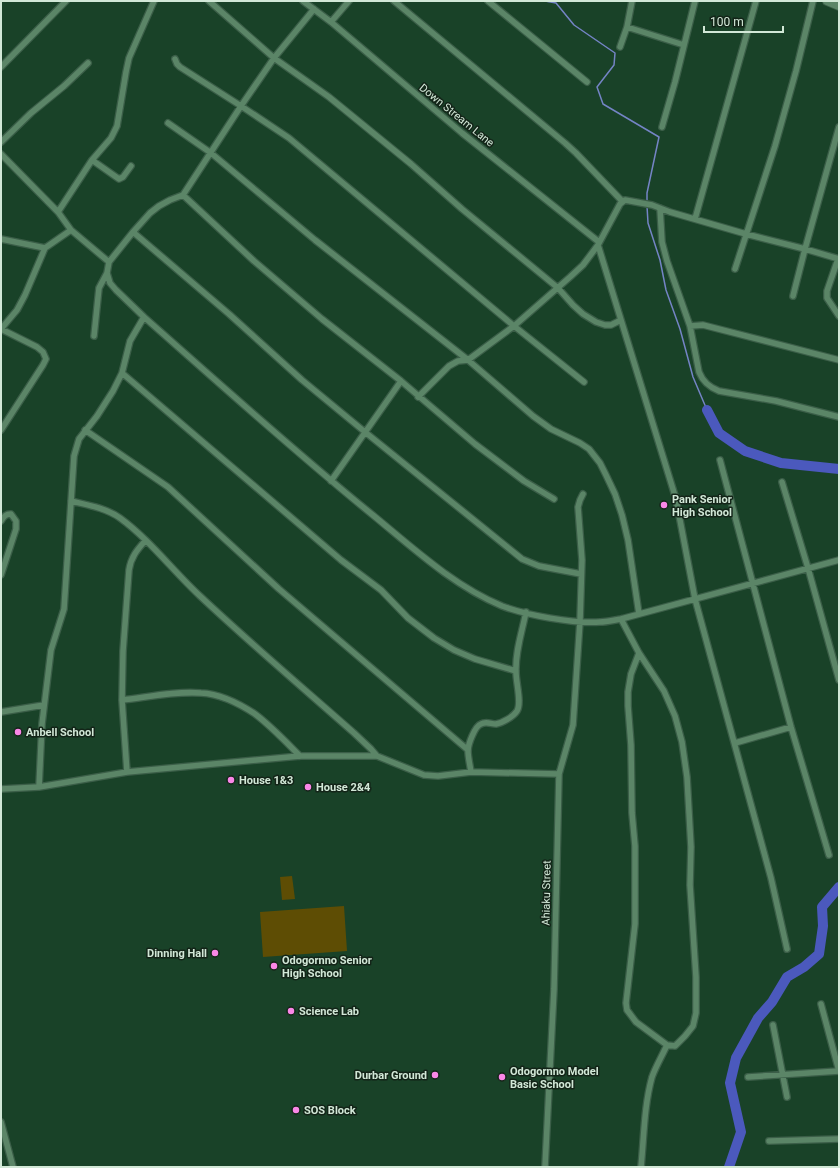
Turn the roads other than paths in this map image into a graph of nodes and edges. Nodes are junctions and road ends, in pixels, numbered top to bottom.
1 (66, 1) edge
2 (154, 1) edge
3 (209, 1) edge
4 (303, 1) edge
5 (349, 1) edge
6 (394, 1) edge
7 (488, 1) edge
8 (632, 1) edge
9 (695, 1) edge
10 (756, 1) edge
11 (813, 1) edge
12 (827, 1) edge
13 (839, 6) edge
14 (314, 9) junction
15 (331, 22) junction
16 (627, 27) junction
17 (684, 45) junction
18 (620, 47) dead end
19 (274, 58) junction
20 (175, 59) dead end
21 (88, 63) dead end
22 (1, 67) edge
23 (587, 82) dead end
24 (241, 106) junction
25 (168, 123) dead end
26 (662, 127) dead end
27 (839, 127) edge
28 (1, 142) edge
29 (211, 153) junction
30 (1, 154) edge
31 (92, 160) junction
32 (131, 166) dead end
33 (183, 195) junction
34 (622, 201) junction
35 (660, 208) junction
36 (58, 212) junction
37 (695, 219) junction
38 (71, 230) junction
39 (133, 232) junction
40 (746, 234) junction
41 (1, 239) edge
42 (599, 244) junction
43 (44, 248) junction
44 (805, 249) junction
45 (838, 259) edge
46 (109, 262) junction
47 (735, 269) dead end
48 (107, 273) junction
49 (558, 288) junction
50 (793, 296) dead end
51 (839, 316) edge
52 (144, 317) junction
53 (621, 320) junction
54 (514, 326) junction
55 (690, 326) junction
56 (1, 329) edge
57 (94, 336) dead end
58 (468, 360) junction
59 (839, 360) edge
60 (122, 373) junction
61 (401, 382) junction
62 (584, 382) dead end
63 (418, 397) junction
64 (839, 417) edge
65 (1, 430) edge
66 (85, 430) junction
67 (365, 432) junction
68 (720, 460) dead end
69 (331, 481) junction
70 (782, 482) dead end
71 (583, 494) dead end
72 (554, 499) dead end
73 (71, 501) junction
74 (1, 521) edge
75 (145, 541) junction
76 (839, 560) edge
77 (808, 568) junction
78 (581, 574) junction
79 (1, 575) edge
80 (753, 583) junction
81 (695, 599) junction
82 (526, 612) junction
83 (639, 614) junction
84 (621, 619) junction
85 (580, 621) junction
86 (639, 653) junction
87 (516, 671) junction
88 (839, 680) edge
89 (122, 700) junction
90 (44, 705) junction
91 (1, 712) edge
92 (790, 727) junction
93 (734, 743) junction
94 (468, 750) junction
95 (300, 756) junction
96 (377, 756) junction
97 (127, 772) junction
98 (471, 772) junction
99 (559, 774) junction
100 (39, 787) junction
101 (1, 789) edge
102 (829, 855) dead end
103 (787, 949) dead end
104 (821, 1004) dead end
105 (773, 1025) dead end
106 (667, 1046) junction
107 (839, 1071) edge
108 (782, 1074) junction
109 (748, 1077) dead end
110 (787, 1097) dead end
111 (1, 1122) edge
112 (839, 1139) edge
113 (769, 1141) dead end
114 (13, 1167) edge
115 (545, 1167) edge
116 (641, 1167) edge

1 - 22 street
2 - 31 street
3 - 19 street
4 - 14 street, Down Stream Lane
5 - 15 street
6 - 34 street
7 - 23 street
8 - 16 street
9 - 17 street
10 - 37 street
11 - 40 street
12 - 13 main road
14 - 15 street, Down Stream Lane
14 - 19 street
15 - 42 street, Down Stream Lane
16 - 17 street
16 - 18 street
17 - 26 street
19 - 24 street
19 - 49 street
20 - 24 street
21 - 28 street
24 - 29 street
24 - 54 street
25 - 29 street
27 - 44 street
29 - 33 street
29 - 58 street
30 - 36 street
31 - 32 street
31 - 36 street
33 - 39 street
33 - 61 street
34 - 35 street
34 - 42 street
35 - 37 street
35 - 55 street
36 - 38 street
37 - 40 street
38 - 43 street
38 - 46 street
39 - 46 street
39 - 67 street
40 - 44 street
40 - 47 street
41 - 43 street
42 - 49 street
42 - 53 street
43 - 56 street
44 - 45 street
44 - 50 street
45 - 51 street
46 - 48 street
48 - 52 street
48 - 57 street
49 - 53 street
49 - 54 street
52 - 60 street
52 - 69 street
53 - 81 street
54 - 58 street
54 - 62 street
55 - 59 street
55 - 64 street
56 - 65 street
58 - 63 street
58 - 83 street
60 - 66 street
60 - 87 street
61 - 63 street
61 - 67 street
63 - 72 street
66 - 73 street
66 - 94 street
67 - 69 street
67 - 78 street
68 - 80 street
69 - 82 street
70 - 77 street
71 - 78 street, Ahiaku Street
73 - 75 street
73 - 90 street
74 - 79 street
75 - 89 street
75 - 96 street
76 - 77 street
77 - 80 street
77 - 88 street
78 - 85 street, Ahiaku Street
80 - 81 street
80 - 92 street
81 - 83 street
81 - 93 street
82 - 85 street
82 - 87 street
83 - 84 street
84 - 85 street
84 - 86 street
85 - 99 street, Ahiaku Street
86 - 106 street
86 - 106 street
87 - 94 street
89 - 95 street
89 - 97 street
90 - 91 street
90 - 100 street
92 - 93 street
92 - 102 street
93 - 103 street
94 - 98 street
95 - 96 street
95 - 97 street
96 - 98 street
97 - 100 street
98 - 99 street
99 - 115 street, Ahiaku Street
100 - 101 street
104 - 107 street
105 - 108 street
106 - 116 street
107 - 108 street
108 - 109 street
108 - 110 street
111 - 114 street
112 - 113 street

